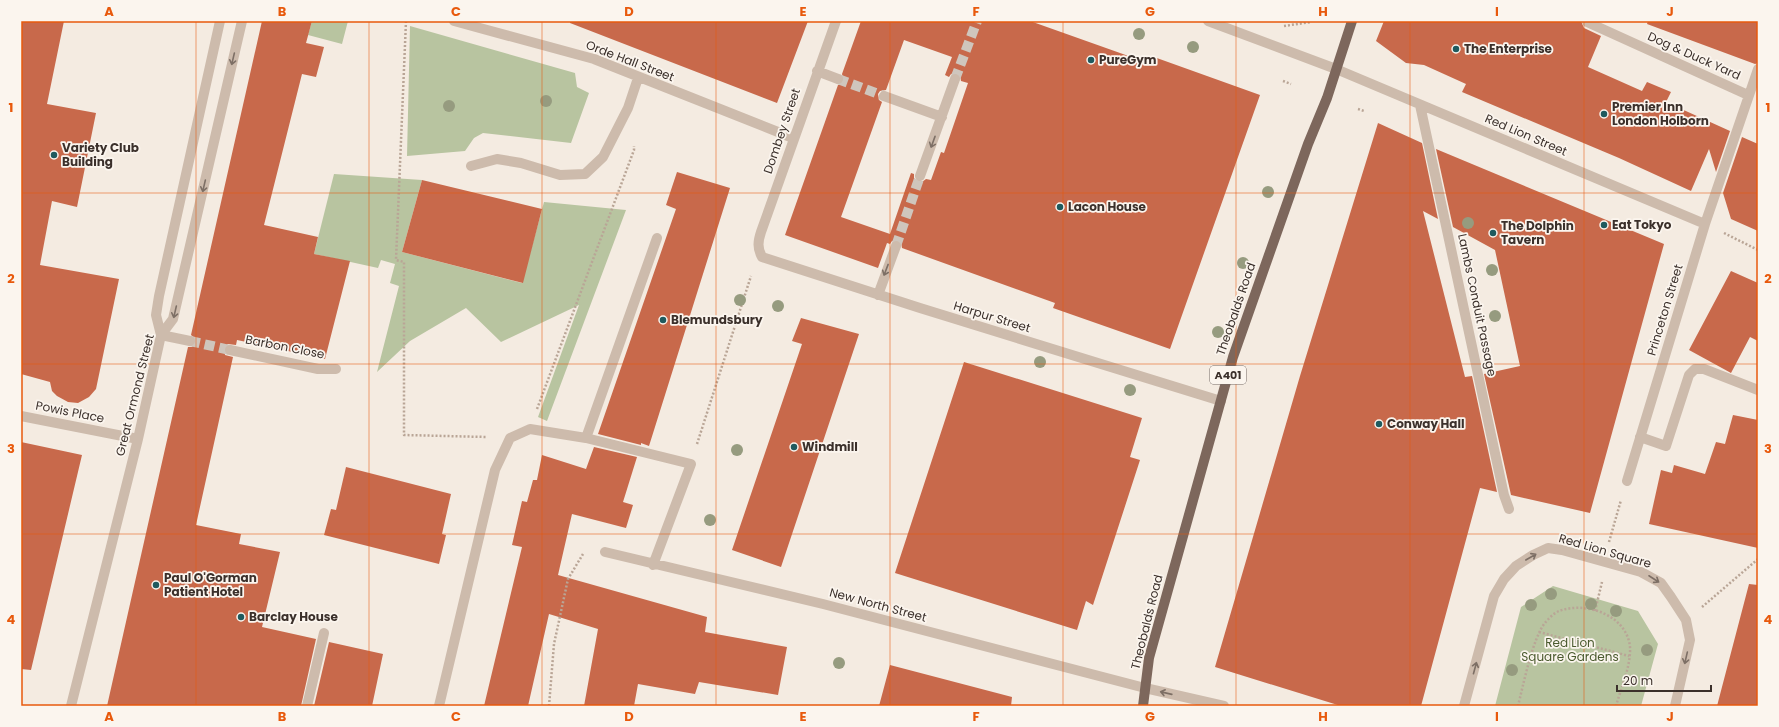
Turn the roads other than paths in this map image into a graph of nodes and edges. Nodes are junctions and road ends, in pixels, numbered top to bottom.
1 (220, 21) edge
2 (242, 21) edge
3 (454, 21) edge
4 (836, 21) edge
5 (1208, 21) edge
6 (1352, 21) edge
7 (1588, 21) edge
8 (1336, 69) junction
9 (1758, 69) edge
10 (817, 71) junction
11 (638, 78) junction
12 (838, 79) tunnel mouth
13 (955, 79) tunnel mouth
14 (1748, 95) junction
15 (884, 96) tunnel mouth
16 (1420, 105) junction
17 (942, 117) junction
18 (793, 138) junction
19 (471, 166) dead end
20 (920, 176) tunnel mouth
21 (1705, 224) junction
22 (657, 238) dead end
23 (896, 246) tunnel mouth
24 (758, 251) joint
25 (878, 295) junction
26 (161, 335) junction
27 (190, 341) tunnel mouth
28 (230, 350) tunnel mouth
29 (336, 369) dead end
30 (1758, 390) edge
31 (1221, 401) junction
32 (21, 416) edge
33 (1640, 437) junction
34 (586, 438) junction
35 (138, 439) junction
36 (1627, 481) road end
37 (1509, 509) dead end
38 (605, 552) road end
39 (653, 565) junction
40 (324, 633) dead end
41 (1145, 688) junction
42 (71, 706) edge
43 (307, 706) edge
44 (439, 706) edge
45 (1143, 706) edge
46 (1224, 706) edge
47 (1464, 706) edge
48 (1675, 706) edge

1 - 26 street
2 -> 26 street, Great Ormond Street
3 - 11 street, Orde Hall Street
4 - 10 street, Dombey Street
5 - 8 street, Red Lion Street
6 - 8 main road, Theobalds Road / A401
7 - 14 street, Dog & Duck Yard
8 - 16 street, Red Lion Street
8 - 31 main road, Theobalds Road / A401
9 - 14 street, Princeton Street
10 - 12 street
10 - 18 street, Dombey Street
11 - 18 street, Orde Hall Street
11 - 19 street
13 - 17 street
14 - 21 street, Princeton Street
15 - 17 street
16 - 21 street, Red Lion Street
16 - 37 street, Lambs Conduit Passage
17 -> 20 street
18 - 24 street, Dombey Street
21 - 33 street, Princeton Street
22 - 34 street
23 -> 25 street
24 - 25 street, Harpur Street
25 - 31 street, Harpur Street
26 - 27 street
26 - 35 street, Great Ormond Street
28 - 29 street, Barbon Close
30 - 33 street
31 - 41 main road, Theobalds Road / A401
32 - 35 street, Powis Place
33 - 36 street, Princeton Street
34 - 39 street
34 - 44 street
35 - 42 street, Great Ormond Street
38 - 39 street, New North Street
39 - 41 street, New North Street
40 - 43 street
41 - 45 main road, Theobalds Road / A401
46 -> 41 street, New North Street
47 -> 48 street, Red Lion Square

